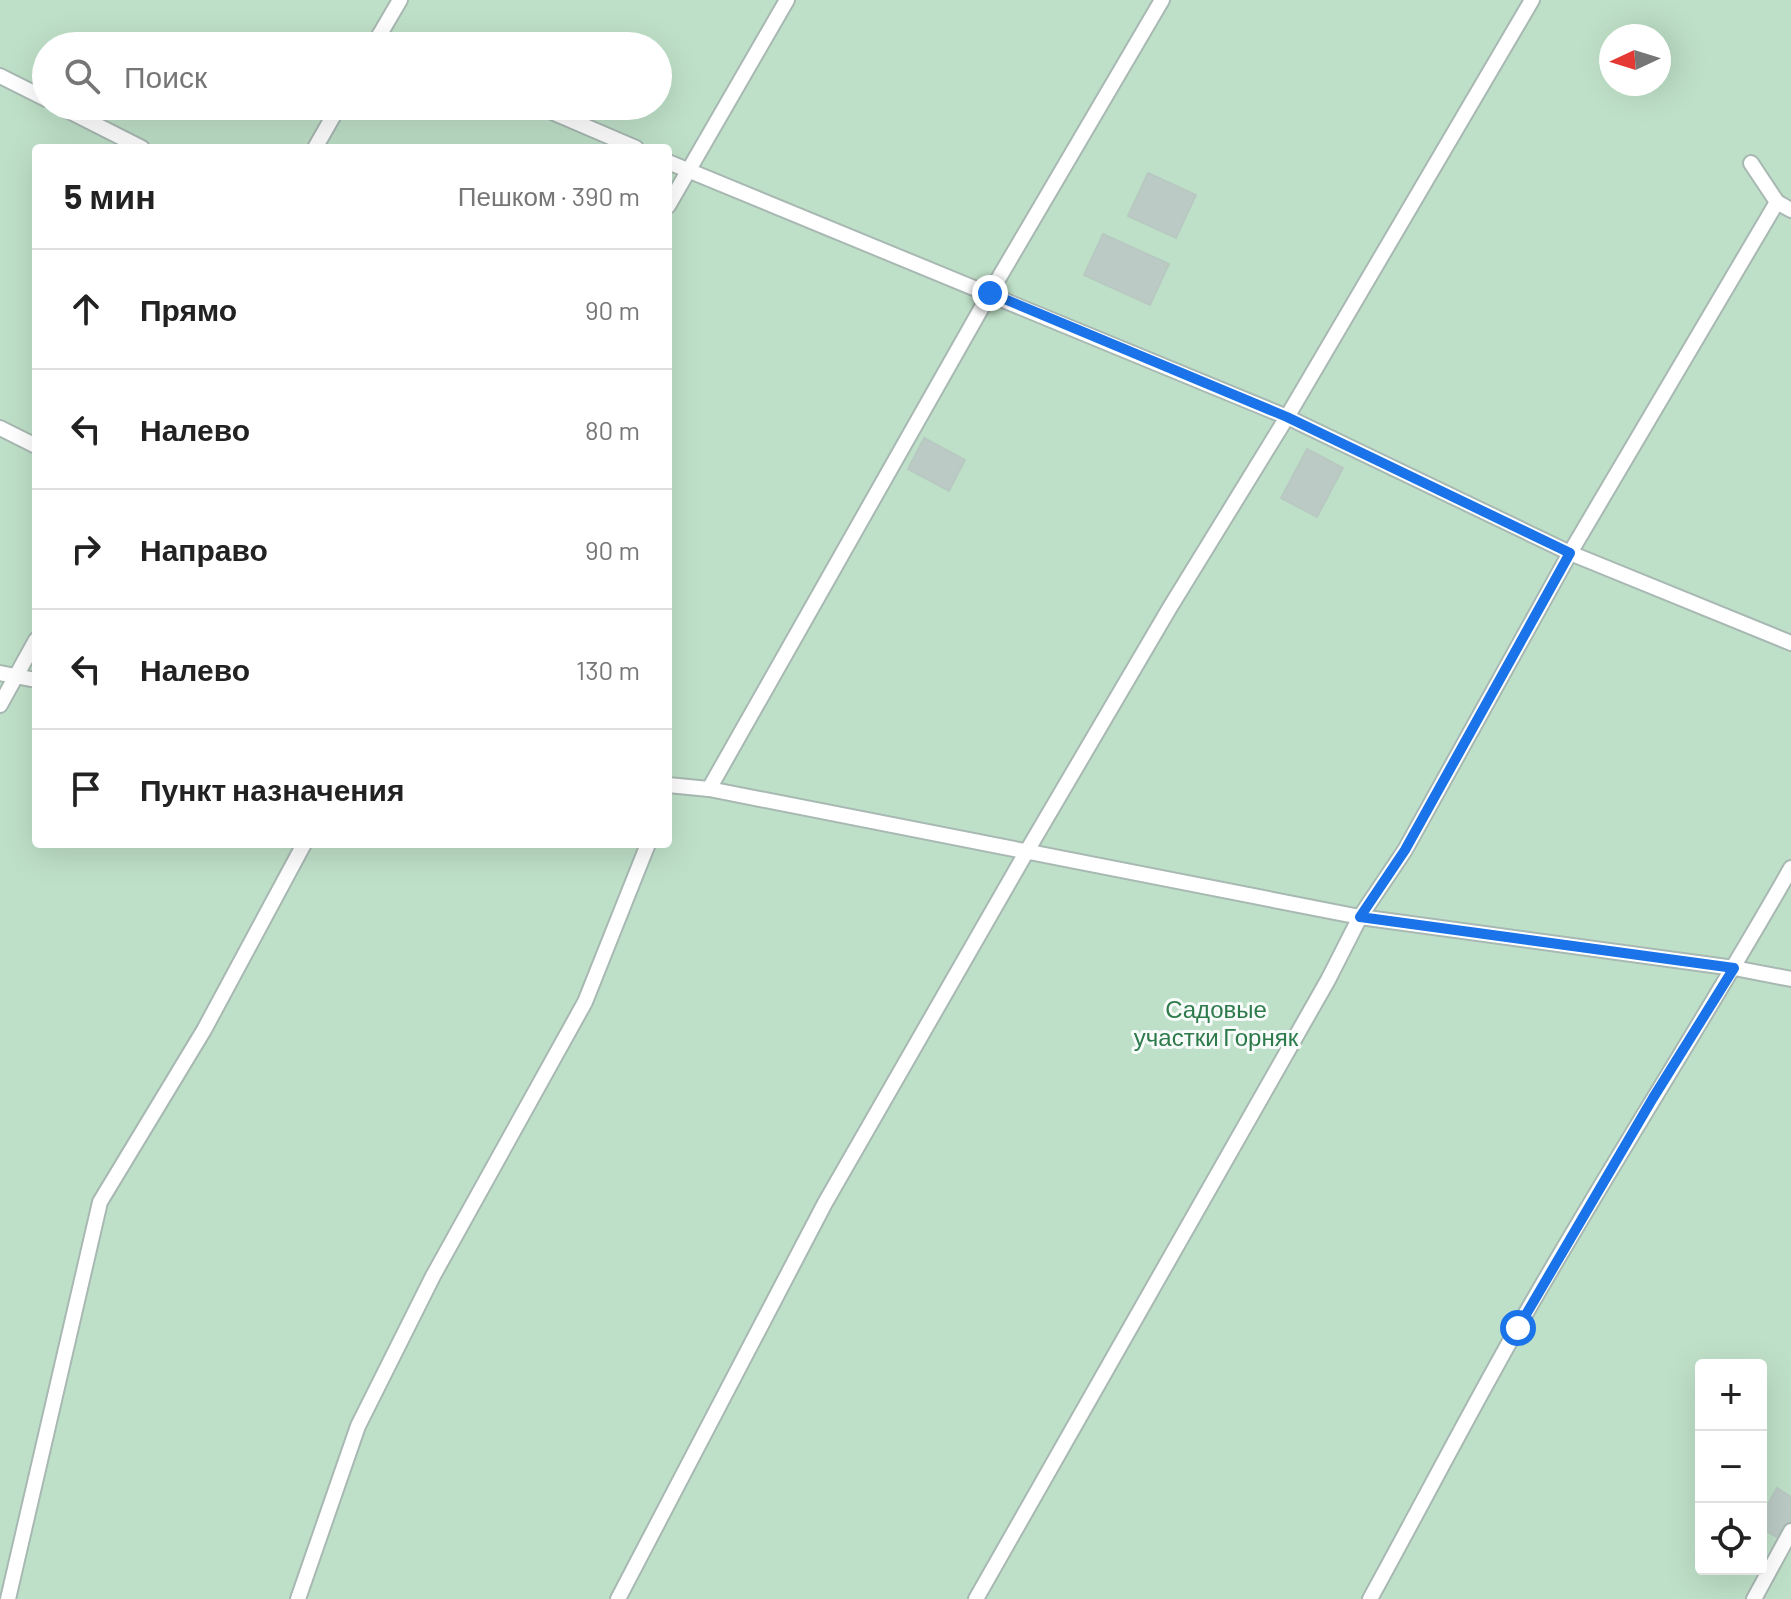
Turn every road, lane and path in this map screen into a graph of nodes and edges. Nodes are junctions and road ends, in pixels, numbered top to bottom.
1 (400, 0) edge
2 (787, 0) edge
3 (1162, 0) edge
4 (1532, 0) edge
5 (381, 32) edge
6 (0, 76) edge
7 (32, 92) edge
8 (87, 120) edge
9 (331, 120) edge
10 (571, 120) edge
11 (134, 144) edge
12 (317, 144) edge
13 (627, 144) edge
14 (1751, 163) dead end
15 (672, 164) edge
16 (688, 170) junction
17 (672, 199) edge
18 (1777, 202) junction
19 (1791, 210) edge
20 (990, 293) junction
21 (1287, 417) junction
22 (0, 428) edge
23 (32, 444) edge
24 (1570, 553) junction
25 (1791, 643) edge
26 (32, 647) edge
27 (0, 673) edge
28 (16, 676) junction
29 (32, 679) edge
30 (0, 705) edge
31 (672, 788) edge
32 (709, 789) junction
33 (302, 848) edge
34 (646, 848) edge
35 (1027, 851) junction
36 (1791, 868) edge
37 (1360, 917) junction
38 (1734, 968) junction
39 (1791, 979) edge
40 (1791, 1531) edge
41 (8, 1599) edge
42 (298, 1599) edge
43 (618, 1599) edge
44 (976, 1599) edge
45 (1370, 1599) edge
46 (1754, 1599) edge

1 - 5 lane
2 - 16 lane
3 - 20 lane
4 - 21 lane
6 - 7 lane
8 - 11 lane
9 - 12 lane
10 - 13 lane
14 - 18 lane
15 - 16 lane
16 - 17 lane
16 - 20 lane
18 - 19 lane
18 - 24 lane
20 - 21 lane
20 - 32 lane
21 - 24 lane
21 - 35 lane
22 - 23 lane
24 - 25 lane
24 - 37 lane
26 - 28 lane
27 - 28 lane
28 - 29 lane
28 - 30 lane
31 - 32 lane
32 - 35 lane
33 - 41 lane
34 - 42 lane
35 - 37 lane
35 - 43 lane
36 - 38 lane
37 - 38 lane
37 - 44 lane
38 - 39 lane
38 - 45 lane
40 - 46 lane

